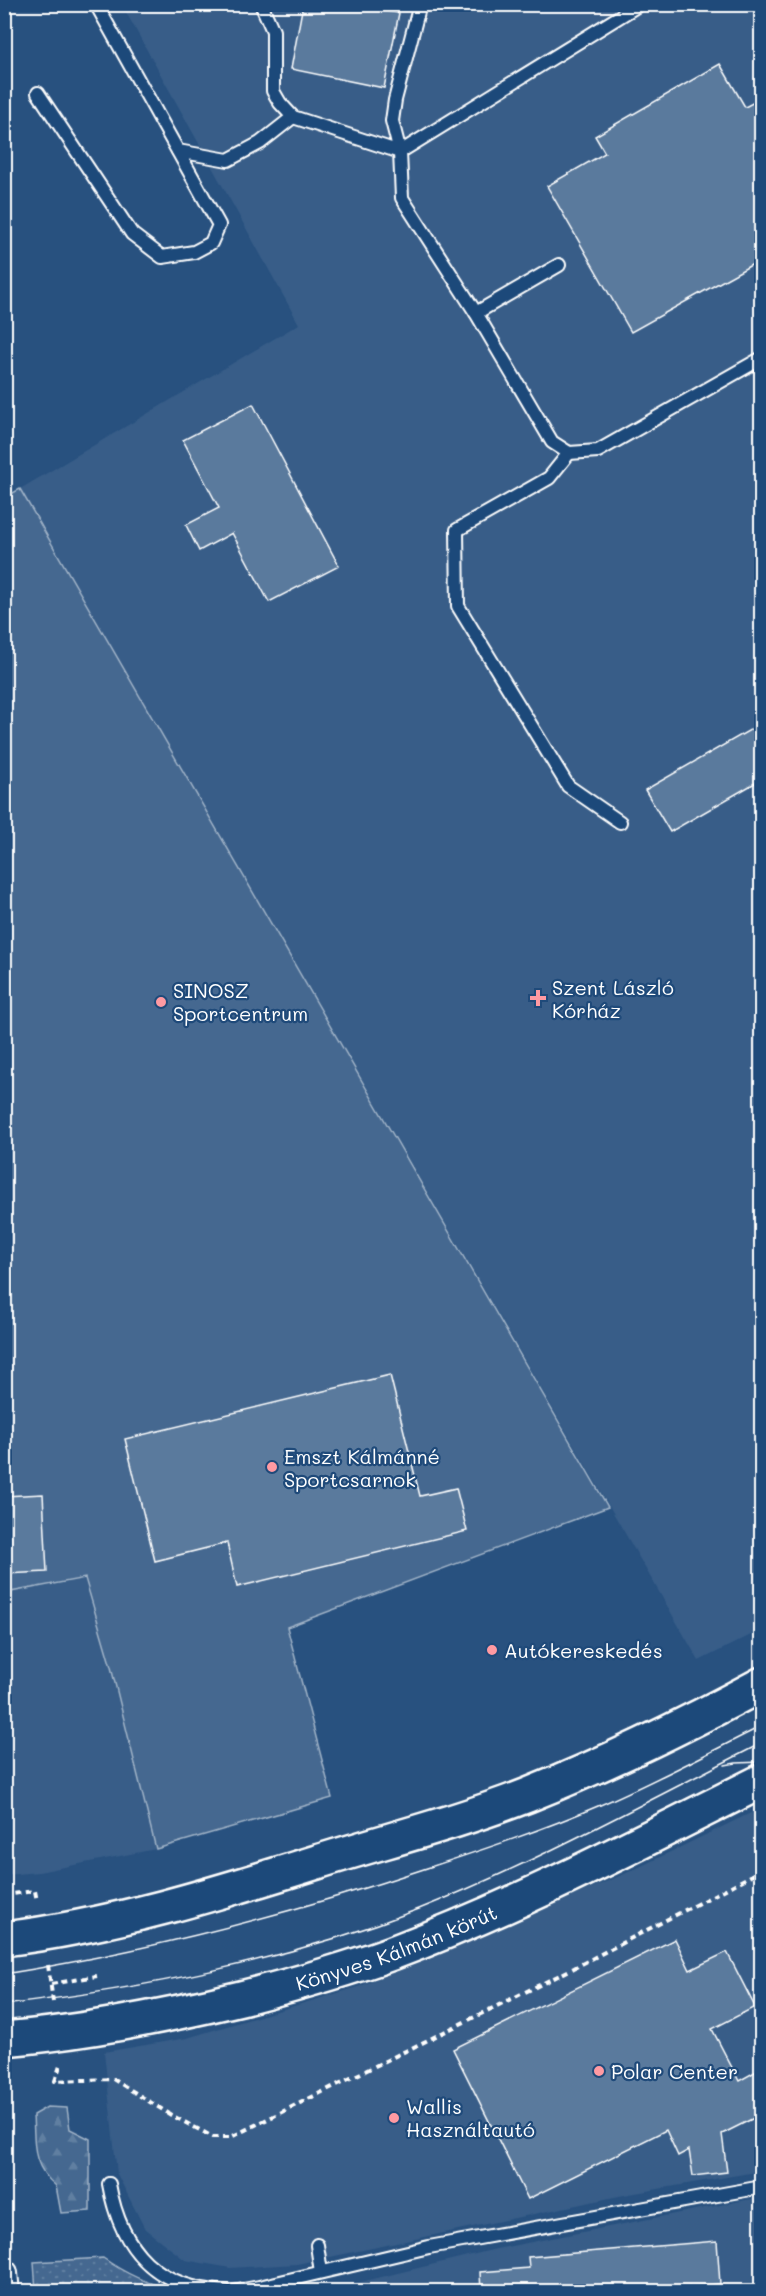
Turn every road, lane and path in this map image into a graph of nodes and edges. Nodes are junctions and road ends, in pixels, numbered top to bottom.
1 (96, 4) edge
2 (261, 4) edge
3 (420, 4) edge
4 (640, 4) edge
5 (38, 93) dead end
6 (293, 117) junction
7 (178, 151) junction
8 (400, 152) junction
9 (559, 265) dead end
10 (476, 313) junction
11 (762, 358) edge
12 (569, 453) junction
13 (620, 822) dead end
14 (762, 1684) edge
15 (762, 1780) edge
16 (762, 1870) edge
17 (4, 1894) edge
18 (42, 1934) junction
19 (4, 1939) edge
20 (96, 1976) dead end
21 (51, 1984) junction
22 (57, 2035) junction
23 (4, 2039) edge
24 (109, 2184) dead end
25 (762, 2187) edge
26 (317, 2245) dead end
27 (321, 2272) junction
28 (4, 2273) edge
29 (6, 2292) edge
30 (228, 2292) edge
31 (233, 2292) edge

1 - 7 lane
2 - 6 lane
3 - 8 lane
4 - 8 lane
5 - 7 lane
6 - 7 lane
6 - 8 lane
8 - 10 lane
9 - 10 lane
10 - 12 lane
11 - 12 lane
12 - 13 lane
14 - 18 main road
15 - 22 main road, Könyves Kálmán körút
16 - 22 path
17 - 18 path
18 - 19 main road
18 - 21 path
20 - 21 path
21 - 22 path
22 - 23 main road, Könyves Kálmán körút
24 - 30 lane
25 - 27 lane
26 - 27 lane
27 - 31 lane
28 - 29 street

